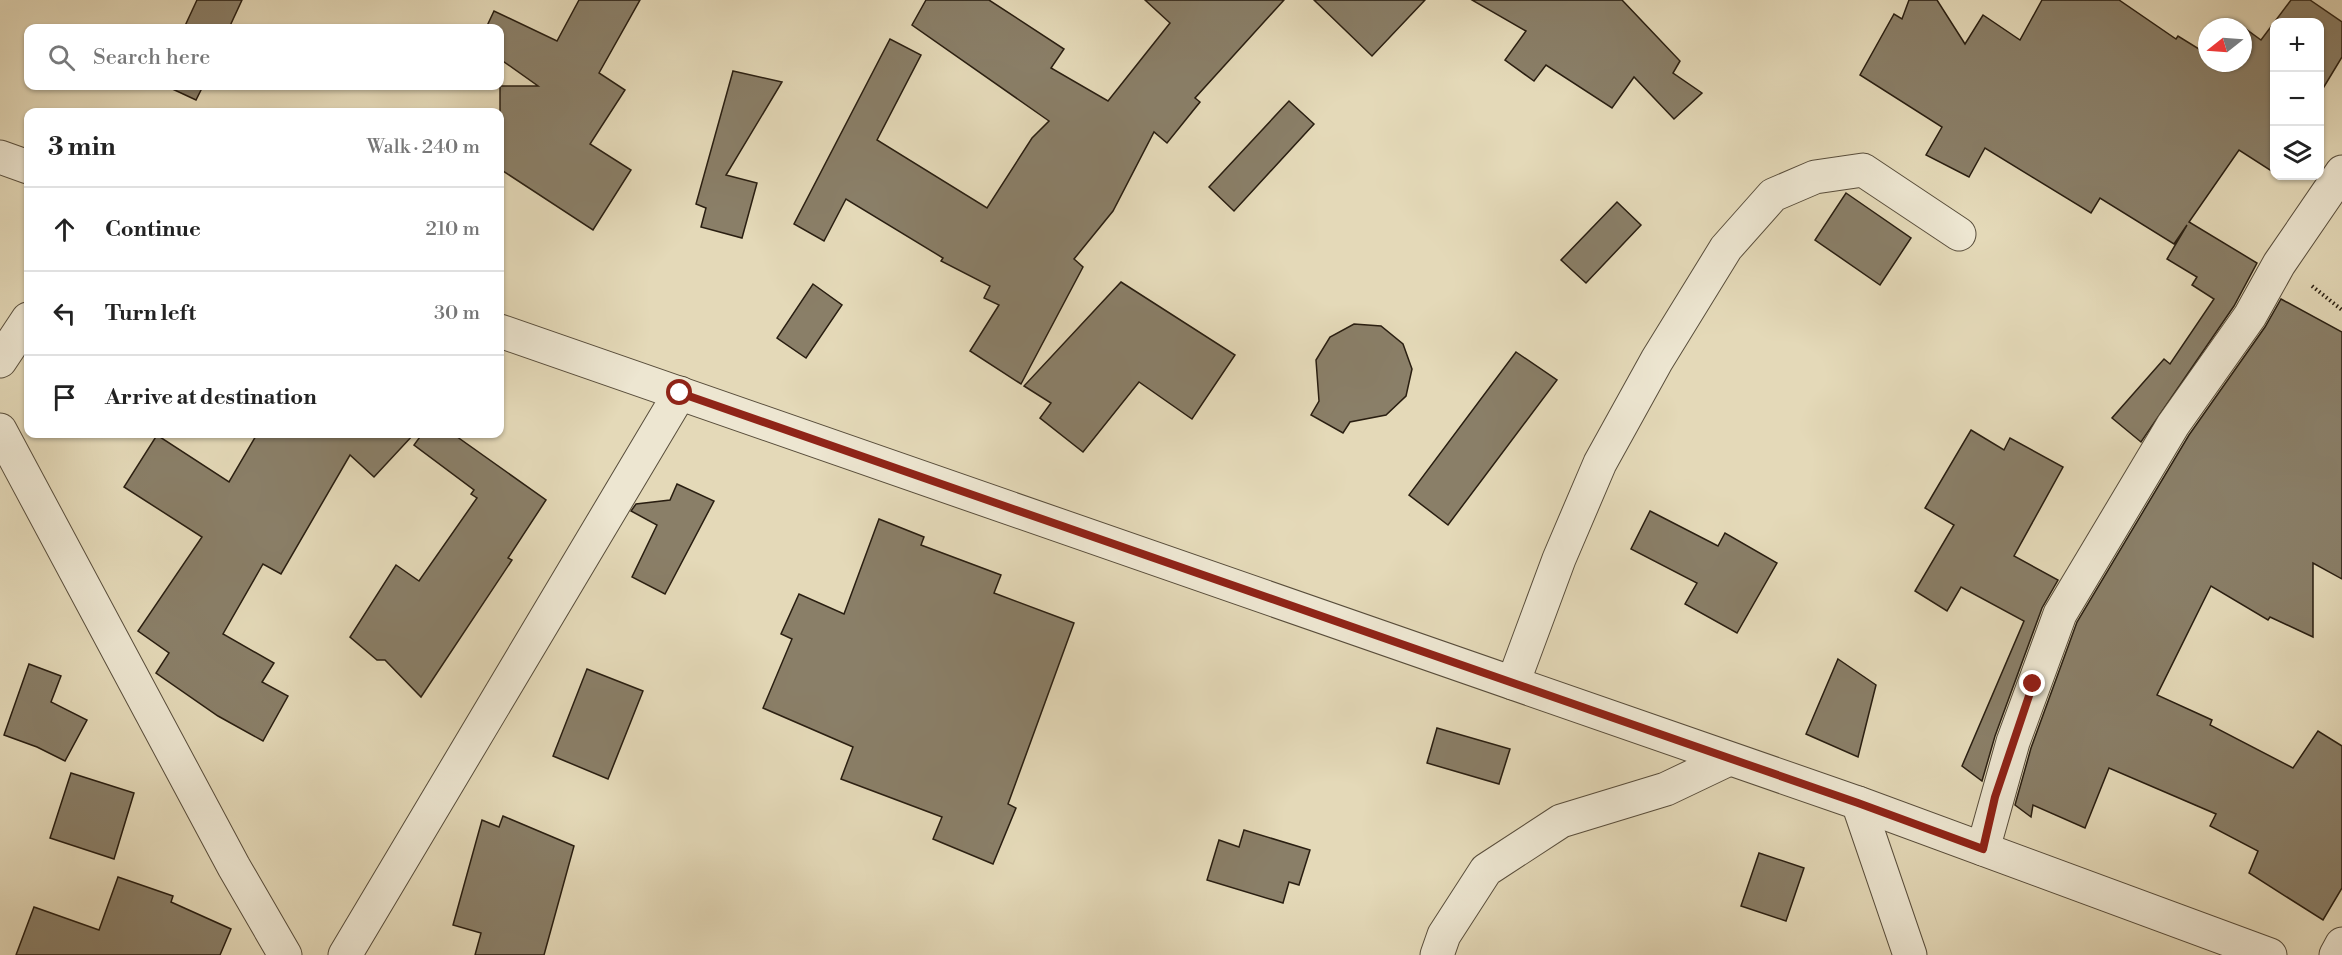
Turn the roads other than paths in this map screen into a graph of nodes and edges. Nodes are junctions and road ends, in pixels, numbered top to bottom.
1 (0, 157) edge
2 (24, 166) edge
3 (2342, 172) edge
4 (1959, 234) dead end
5 (24, 325) edge
6 (504, 332) edge
7 (0, 361) edge
8 (680, 393) junction
9 (0, 430) edge
10 (1513, 683) junction
11 (1729, 759) junction
12 (1858, 803) junction
13 (1983, 849) junction
14 (2342, 944) edge
15 (285, 955) edge
16 (345, 955) edge
17 (1437, 955) edge
18 (1910, 955) edge
19 (2270, 955) edge
20 (2336, 955) edge

1 - 2 street
3 - 13 street
4 - 10 street
5 - 7 street
6 - 8 street
8 - 10 street
8 - 16 street
9 - 15 street
10 - 11 street
11 - 12 street
11 - 17 street
12 - 13 street
12 - 18 street
13 - 19 street
14 - 20 street

